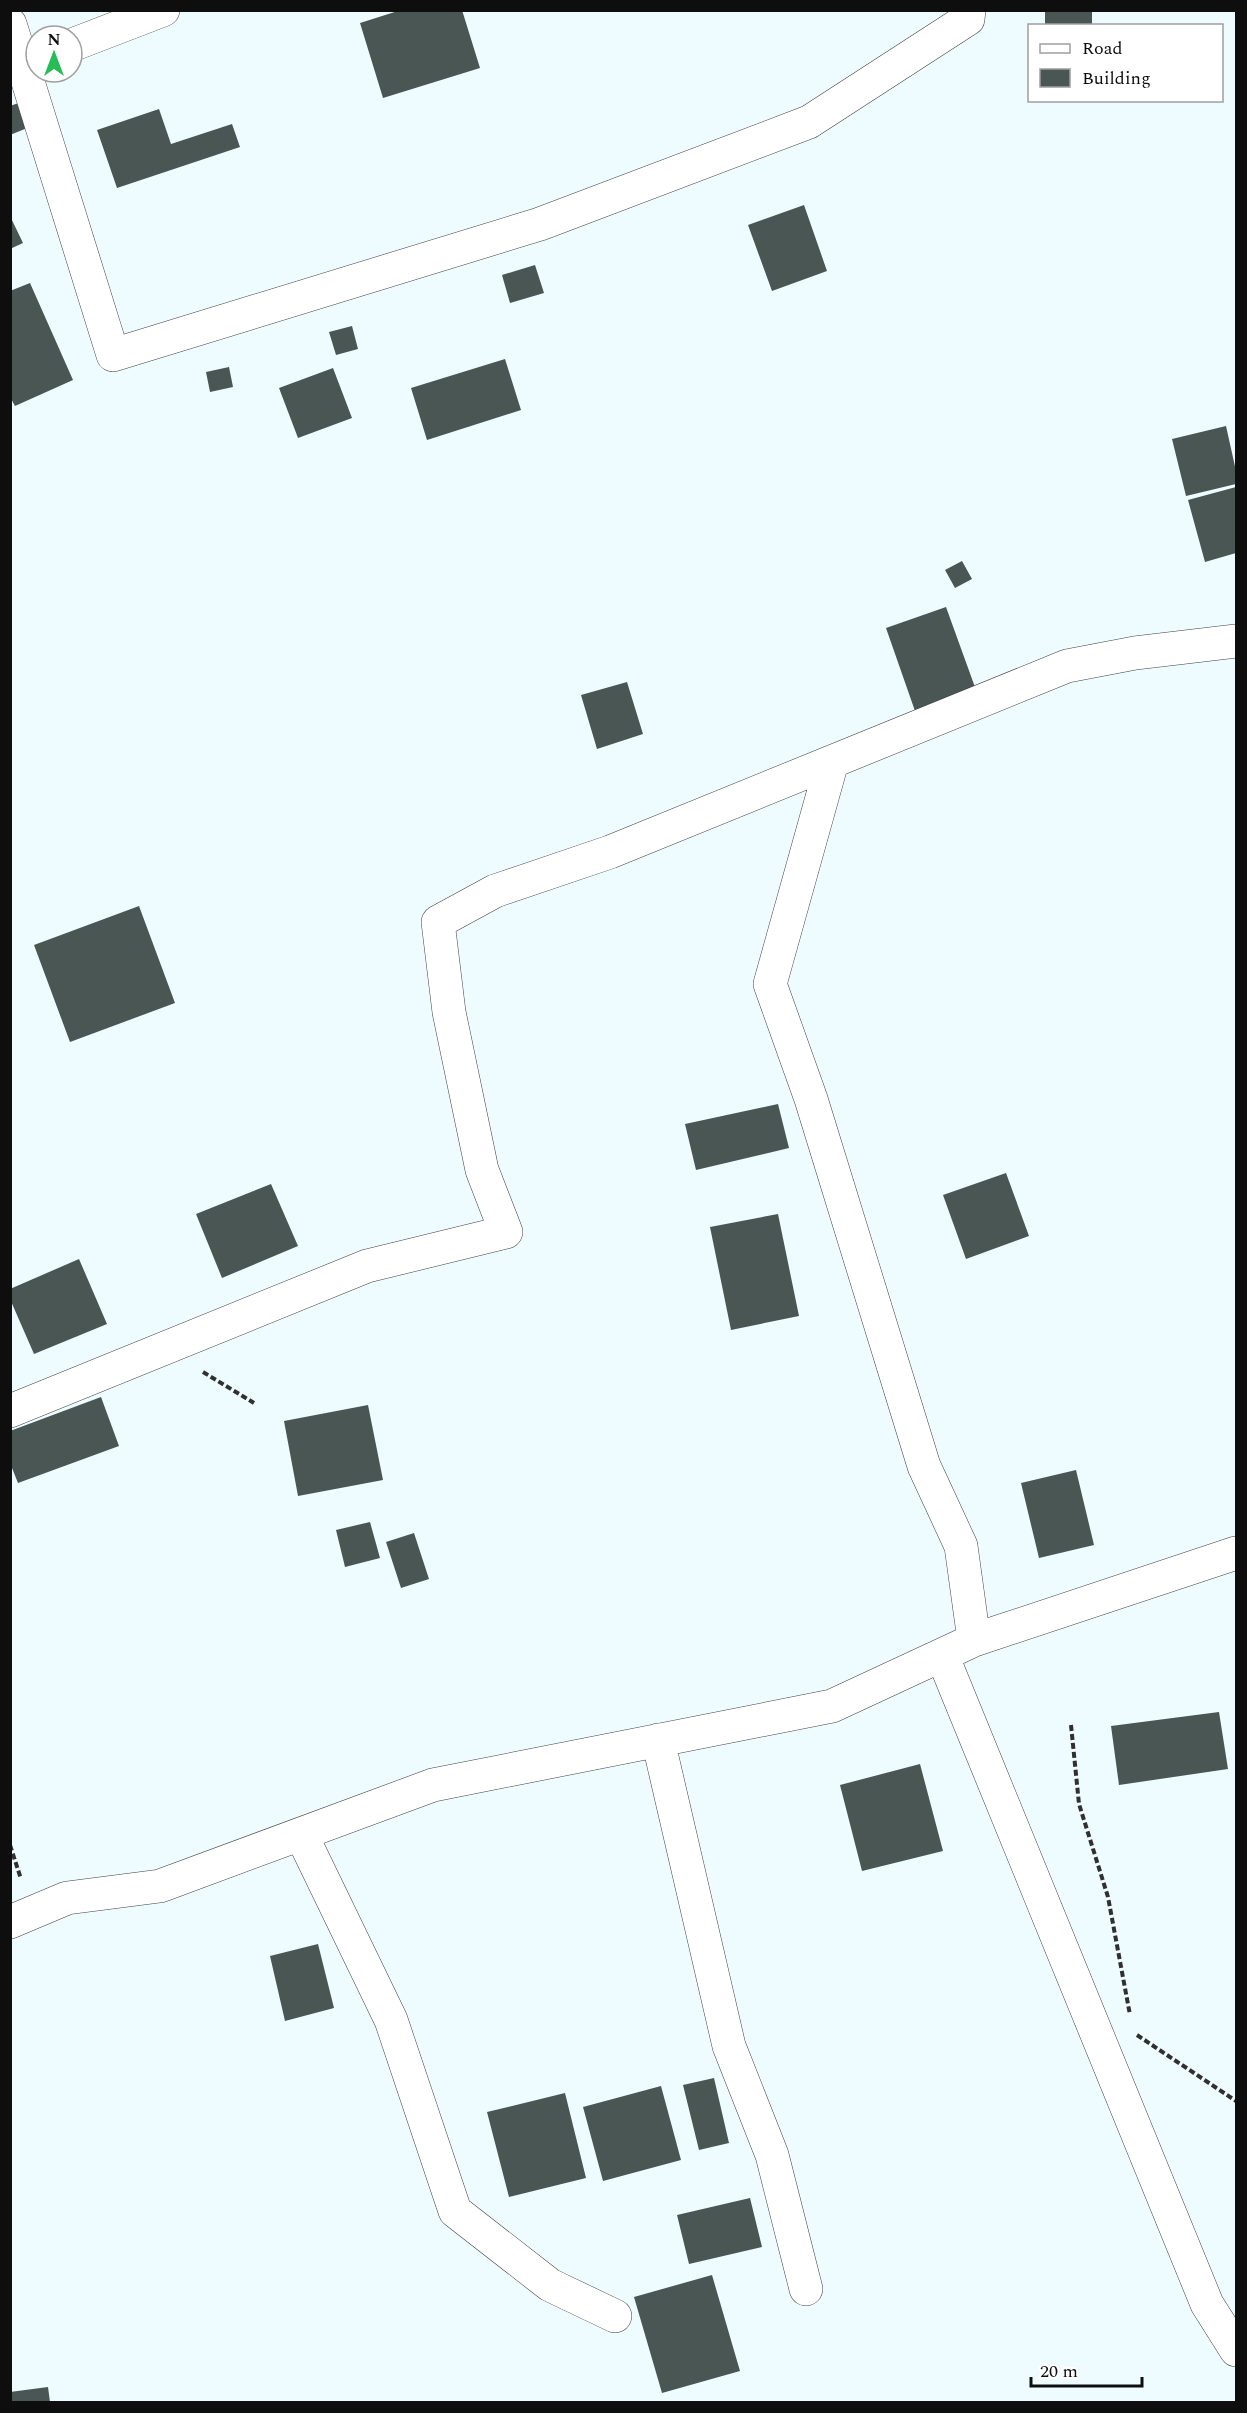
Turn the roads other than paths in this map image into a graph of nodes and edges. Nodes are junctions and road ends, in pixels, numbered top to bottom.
1 (163, 10) edge
2 (972, 13) edge
3 (10, 24) edge
4 (84, 40) edge
5 (24, 51) edge
6 (36, 84) edge
7 (1236, 641) edge
8 (831, 762) junction
9 (10, 1411) edge
10 (1236, 1553) edge
11 (974, 1640) junction
12 (942, 1655) junction
13 (658, 1740) junction
14 (301, 1834) junction
15 (10, 1922) edge
16 (806, 2289) dead end
17 (615, 2316) dead end
18 (1236, 2350) edge

1 - 4 street
2 - 6 street
3 - 5 street
7 - 8 street
8 - 9 street
8 - 11 street
10 - 11 street
11 - 12 street
12 - 13 street
12 - 18 street
13 - 14 street
13 - 16 street
14 - 15 street
14 - 17 street

